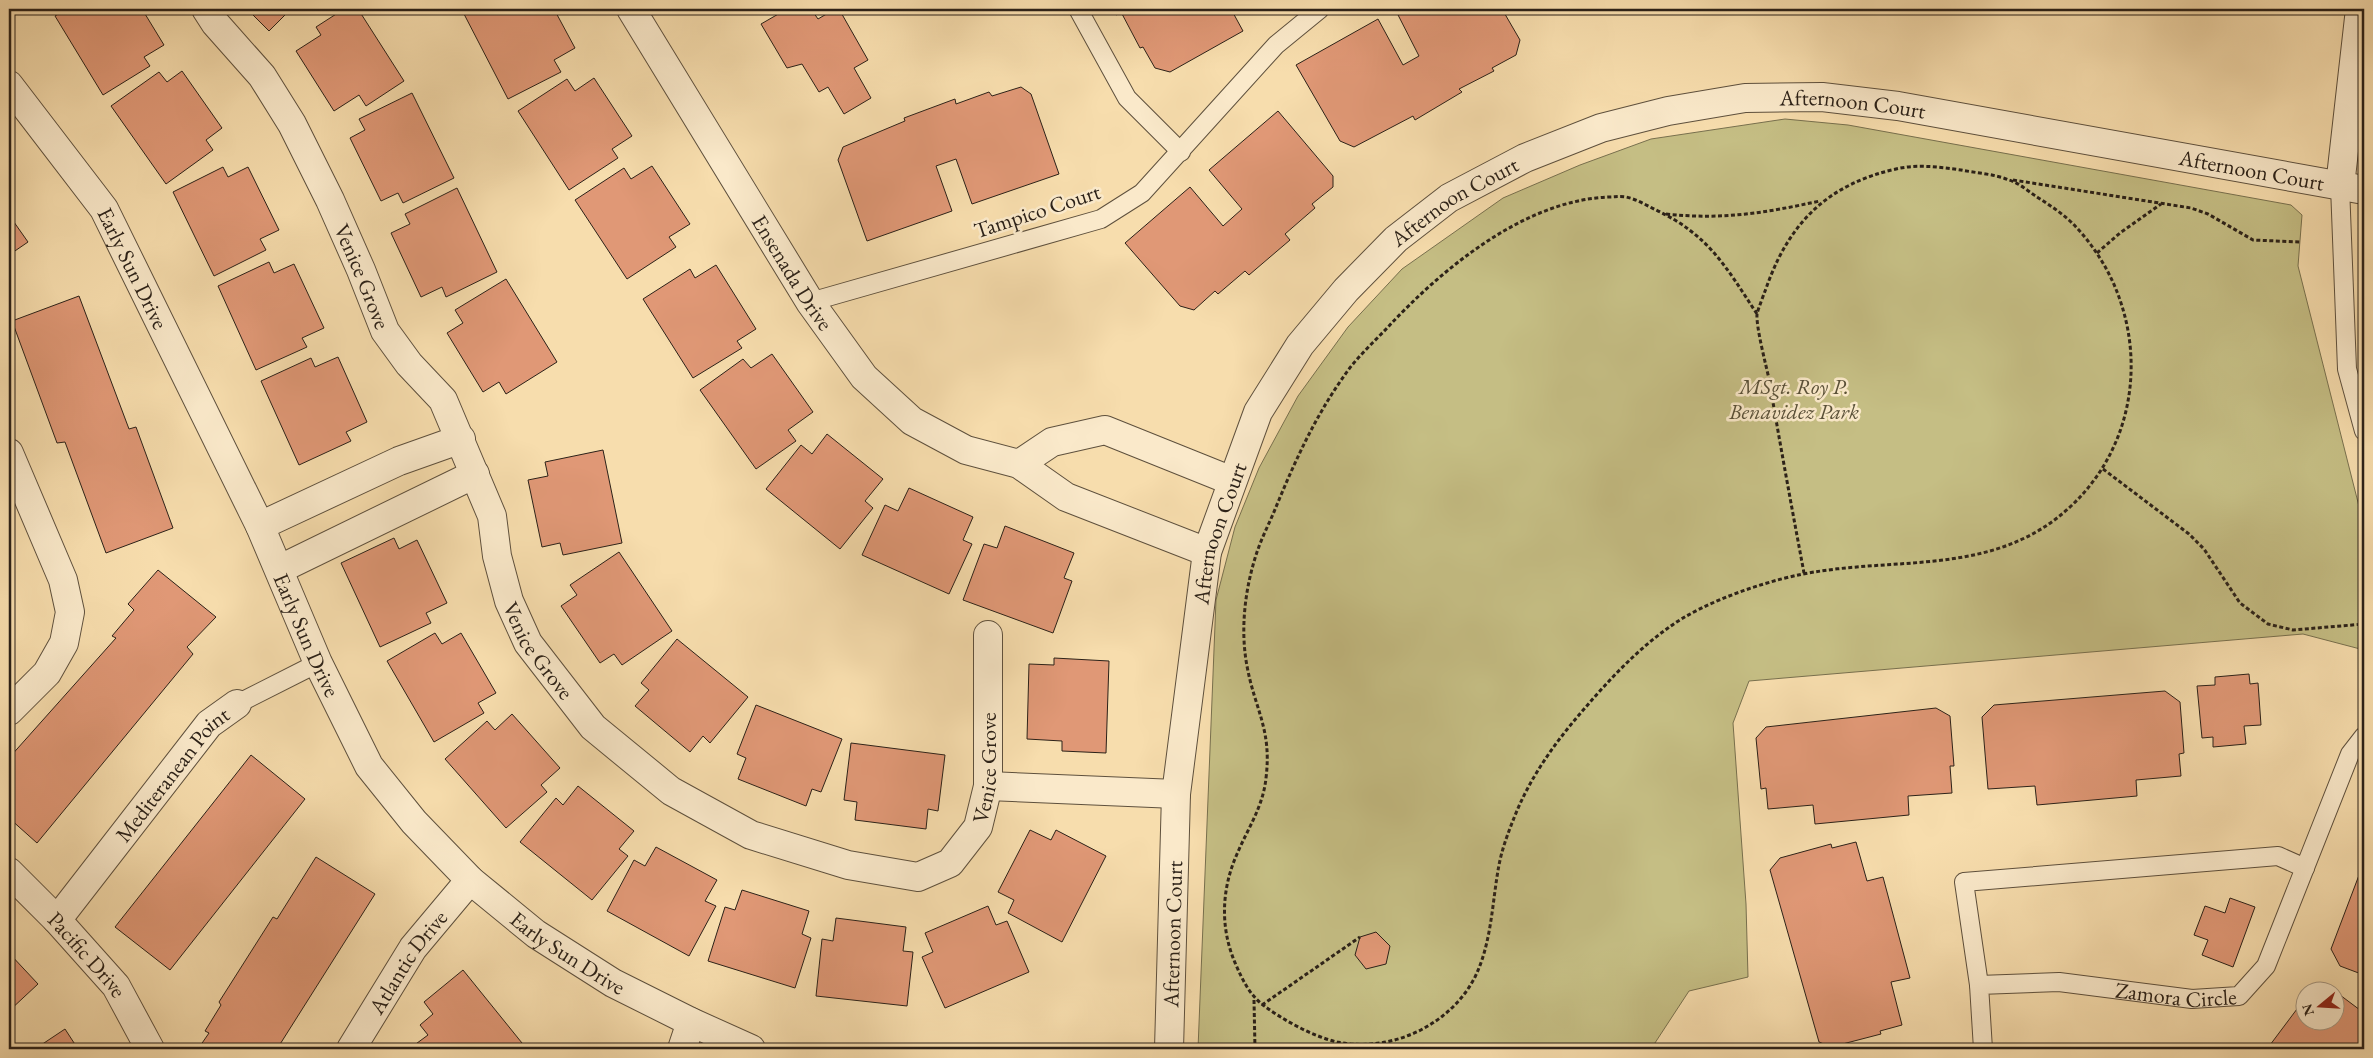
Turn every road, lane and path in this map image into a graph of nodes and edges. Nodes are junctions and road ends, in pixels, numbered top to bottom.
1 (206, 9) edge
2 (631, 9) edge
3 (1078, 9) edge
4 (1320, 9) edge
5 (2360, 9) edge
6 (9, 85) edge
7 (1181, 152) junction
8 (2010, 180) junction
9 (2352, 188) edge
10 (1822, 200) junction
11 (2161, 204) junction
12 (1665, 214) junction
13 (2300, 242) dead end
14 (2097, 253) junction
15 (810, 302) junction
16 (1757, 314) junction
17 (2364, 431) edge
18 (461, 439) junction
19 (9, 454) edge
20 (1019, 464) junction
21 (2103, 469) junction
22 (475, 474) junction
23 (1232, 481) junction
24 (260, 526) junction
25 (1207, 552) junction
26 (280, 569) junction
27 (1804, 574) junction
28 (2364, 624) edge
29 (988, 635) dead end
30 (318, 663) junction
31 (237, 704) joint
32 (9, 712) edge
33 (2364, 736) edge
34 (988, 786) junction
35 (1176, 794) junction
36 (2305, 868) junction
37 (9, 872) edge
38 (470, 880) junction
39 (57, 920) junction
40 (1360, 938) dead end
41 (1979, 985) junction
42 (1254, 999) junction
43 (1262, 1005) junction
44 (690, 1022) junction
45 (150, 1049) edge
46 (351, 1049) edge
47 (682, 1049) edge
48 (751, 1049) edge
49 (1169, 1049) edge
50 (1254, 1049) edge
51 (1983, 1049) edge

1 - 18 street, Venice Grove
2 - 15 street, Ensenada Drive
3 - 7 lane
4 - 7 lane, Tampico Court
5 - 9 street
6 - 24 street, Early Sun Drive
7 - 15 lane, Tampico Court
8 - 10 path
8 - 11 path
8 - 14 path
9 - 17 lane
9 - 23 street, Afternoon Court
10 - 12 path
10 - 16 path
11 - 13 path
11 - 14 path
12 - 16 path
12 - 42 path
14 - 21 path
15 - 20 street, Ensenada Drive
16 - 27 path
18 - 22 street, Venice Grove
18 - 24 street
19 - 32 street
20 - 23 street
20 - 25 street, Ensenada Drive
21 - 27 path
21 - 28 path
22 - 26 street
22 - 34 street, Venice Grove
23 - 25 street, Afternoon Court
24 - 26 street, Early Sun Drive
25 - 35 street, Afternoon Court
26 - 30 street, Early Sun Drive
27 - 43 path
29 - 34 street, Venice Grove
30 - 31 lane, Mediteranean Point
30 - 38 street, Early Sun Drive
31 - 39 street, Mediteranean Point
33 - 36 lane, Zamora Circle
34 - 35 street
35 - 49 street, Afternoon Court
36 - 41 lane, Zamora Circle
36 - 41 lane
37 - 39 street, Pacific Drive
38 - 44 street, Early Sun Drive
38 - 46 street, Atlantic Drive
39 - 45 street, Pacific Drive
40 - 43 path
41 - 51 lane
42 - 43 path
42 - 50 path
44 - 47 street
44 - 48 street, Early Sun Drive

